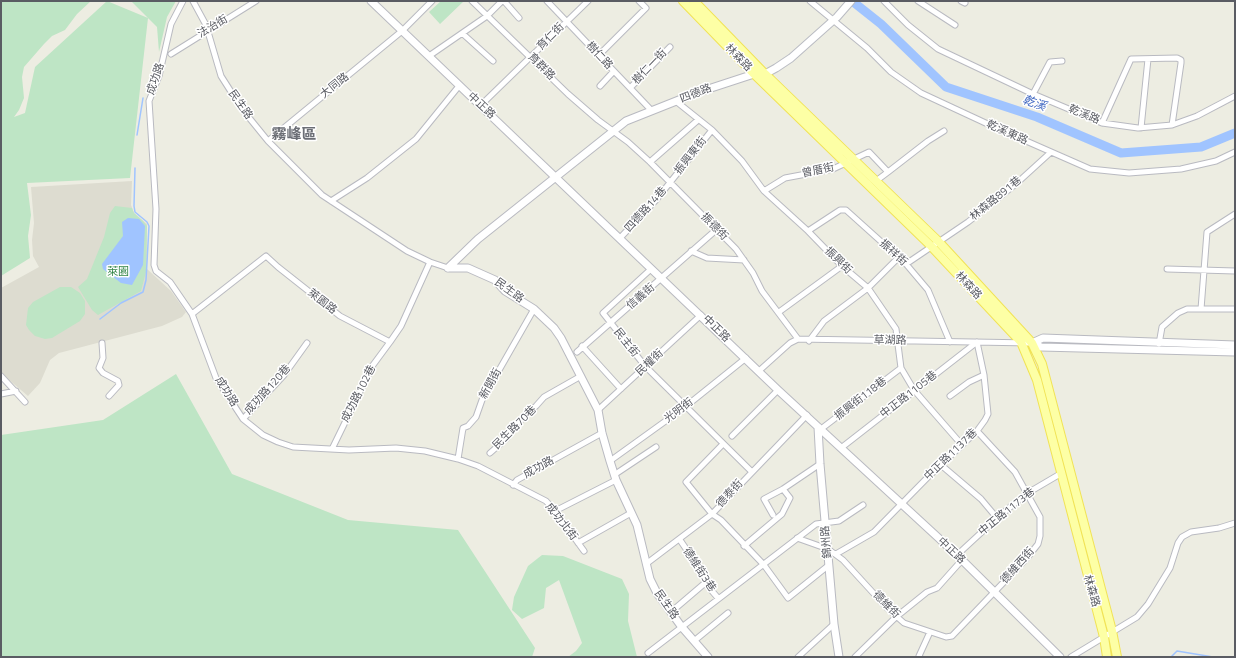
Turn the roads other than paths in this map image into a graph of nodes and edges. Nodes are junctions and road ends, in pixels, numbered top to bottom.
1 (183, 1) edge
2 (194, 1) edge
3 (256, 1) edge
4 (371, 1) edge
5 (432, 1) edge
6 (472, 1) edge
7 (503, 1) edge
8 (546, 1) edge
9 (588, 1) edge
10 (639, 1) edge
11 (683, 1) edge
12 (694, 1) edge
13 (810, 1) edge
14 (851, 1) edge
15 (884, 1) edge
16 (918, 1) edge
17 (487, 16) junction
18 (519, 18) dead end
19 (836, 18) junction
20 (566, 22) junction
21 (955, 25) dead end
22 (208, 30) junction
23 (402, 31) junction
24 (463, 34) junction
25 (670, 47) dead end
26 (171, 54) dead end
27 (599, 55) junction
28 (429, 56) junction
29 (531, 57) junction
30 (1148, 59) junction
31 (493, 61) dead end
32 (1062, 61) dead end
33 (614, 72) junction
34 (754, 74) junction
35 (765, 74) junction
36 (459, 86) junction
37 (600, 86) dead end
38 (630, 88) junction
39 (1033, 94) junction
40 (1235, 96) edge
41 (677, 102) junction
42 (480, 106) junction
43 (652, 111) junction
44 (698, 120) junction
45 (1102, 123) junction
46 (1172, 125) junction
47 (1141, 128) junction
48 (712, 130) junction
49 (612, 131) junction
50 (944, 131) dead end
51 (268, 141) junction
52 (1051, 152) junction
53 (1235, 152) edge
54 (650, 162) junction
55 (850, 162) junction
56 (888, 172) junction
57 (555, 176) junction
58 (671, 182) junction
59 (876, 182) junction
60 (764, 190) junction
61 (331, 201) junction
62 (1235, 214) edge
63 (716, 230) junction
64 (808, 230) junction
65 (620, 238) junction
66 (938, 241) junction
67 (930, 246) junction
68 (691, 251) junction
69 (898, 258) junction
70 (744, 260) junction
71 (430, 262) junction
72 (906, 264) junction
73 (842, 266) junction
74 (448, 268) junction
75 (651, 269) junction
76 (1167, 269) dead end
77 (1204, 270) junction
78 (1235, 271) edge
79 (662, 278) junction
80 (868, 288) junction
81 (534, 309) junction
82 (1201, 309) junction
83 (1235, 309) edge
84 (778, 312) junction
85 (192, 314) junction
86 (701, 315) junction
87 (610, 324) junction
88 (798, 339) junction
89 (809, 341) junction
90 (390, 342) junction
91 (898, 342) junction
92 (950, 342) junction
93 (977, 342) junction
94 (1021, 342) junction
95 (102, 343) dead end
96 (307, 343) dead end
97 (1032, 344) junction
98 (1235, 345) edge
99 (582, 346) junction
100 (1159, 346) junction
101 (577, 352) dead end
102 (1235, 352) edge
103 (746, 358) junction
104 (645, 366) junction
105 (900, 368) junction
106 (760, 370) junction
107 (984, 375) junction
108 (580, 376) junction
109 (2, 378) edge
110 (620, 390) junction
111 (778, 390) junction
112 (914, 390) junction
113 (16, 391) junction
114 (1, 394) edge
115 (109, 396) dead end
116 (950, 396) dead end
117 (25, 402) dead end
118 (685, 407) junction
119 (598, 410) junction
120 (807, 415) junction
121 (242, 419) junction
122 (820, 428) junction
123 (977, 431) junction
124 (602, 434) junction
125 (732, 436) dead end
126 (723, 444) junction
127 (962, 445) junction
128 (656, 447) dead end
129 (842, 448) junction
130 (332, 449) junction
131 (490, 453) dead end
132 (458, 458) junction
133 (610, 461) junction
134 (820, 464) junction
135 (941, 465) junction
136 (752, 472) junction
137 (1060, 474) junction
138 (615, 477) junction
139 (513, 484) junction
140 (783, 490) junction
141 (1026, 494) junction
142 (863, 505) dead end
143 (900, 505) junction
144 (556, 511) junction
145 (631, 513) junction
146 (712, 514) junction
147 (773, 515) dead end
148 (997, 518) junction
149 (825, 523) junction
150 (1235, 523) edge
151 (797, 538) junction
152 (680, 540) junction
153 (578, 543) junction
154 (744, 546) junction
155 (828, 550) junction
156 (584, 551) dead end
157 (836, 554) junction
158 (959, 558) junction
159 (646, 564) junction
160 (764, 565) junction
161 (829, 565) junction
162 (705, 583) junction
163 (994, 592) junction
164 (718, 598) junction
165 (671, 612) junction
166 (728, 613) dead end
167 (896, 617) junction
168 (834, 624) junction
169 (681, 626) junction
170 (1112, 631) junction
171 (930, 632) junction
172 (1104, 638) junction
173 (694, 641) junction
174 (648, 652) dead end
175 (708, 657) edge
176 (798, 657) edge
177 (839, 657) edge
178 (855, 657) edge
179 (920, 657) edge
180 (1059, 657) edge
181 (1071, 657) edge
182 (1107, 657) edge
183 (1117, 657) edge

1 - 85 street, 成功路
2 - 22 street, 民生路
3 - 22 street, 法治街
4 - 23 street, 中正路
5 - 23 street, 大同路
6 - 17 street, 育群路
7 - 17 street
7 - 18 street
8 - 20 street, 樹仁路
9 - 20 street, 育仁街
10 - 27 street
11 - 34 main road, 林森路
12 - 35 main road, 林森路
13 - 19 street, 乾溪東路
14 - 19 street
15 - 39 street, 乾溪路
16 - 21 street
17 - 24 street
17 - 29 street, 育群路
19 - 35 street
19 - 52 street, 乾溪東路
20 - 27 street, 樹仁路
20 - 29 street, 育仁街
22 - 26 street, 法治街
22 - 51 street, 民生路
23 - 28 street, 中正路
23 - 51 street, 大同路
24 - 28 street
24 - 31 street
25 - 38 street, 樹仁一街
27 - 33 street, 樹仁路
28 - 36 street, 中正路
29 - 42 street, 育仁街
29 - 49 street, 育群路
30 - 45 street
30 - 46 street
30 - 47 street
32 - 39 street
33 - 37 street
33 - 38 street, 樹仁路
34 - 35 street, 四德路
34 - 41 street, 四德路
34 - 55 main road, 林森路
35 - 55 main road, 林森路
36 - 42 street, 中正路
36 - 61 street
38 - 43 street, 樹仁路
39 - 45 street, 乾溪路
40 - 46 street, 乾溪路
41 - 43 street, 四德路
41 - 44 street, 振興街
42 - 57 street, 中正路
43 - 49 street, 四德路
44 - 48 street, 振興街
44 - 54 street
45 - 47 street, 乾溪路
46 - 47 street, 乾溪路
48 - 58 street, 振興東街
48 - 60 street, 振興街
49 - 54 street, 振德街
49 - 57 street, 四德路
50 - 56 street
51 - 61 street, 民生路
52 - 53 street, 乾溪東路
52 - 66 street, 林森路891巷
54 - 58 street, 振德街
55 - 56 street, 曾厝街
55 - 59 main road, 林森路
55 - 60 street, 曾厝街
55 - 67 main road, 林森路
56 - 59 street
57 - 65 street, 中正路
57 - 74 street
58 - 63 street, 振德街
58 - 65 street, 四德路14巷
59 - 66 main road, 林森路
60 - 64 street, 振興街
61 - 71 street, 民生路
62 - 77 street
63 - 68 street, 信義街
63 - 70 street, 振德街
64 - 69 street, 振祥街
64 - 73 street, 振興街
65 - 75 street, 中正路
66 - 67 street, 林森路891巷
66 - 97 main road, 林森路
67 - 72 street, 林森路891巷
67 - 94 main road, 林森路
68 - 70 street
68 - 79 street, 信義街
69 - 72 street, 振祥街
69 - 80 street
70 - 84 street, 振德街
71 - 74 street, 民生路
71 - 90 street
72 - 92 street, 振祥街
73 - 80 street, 振興街
73 - 84 street
74 - 81 street, 民生路
75 - 79 street, 中正路
75 - 87 street, 民主街
76 - 77 street
77 - 78 street
77 - 82 street
79 - 86 street, 中正路
79 - 87 street, 信義街
80 - 89 street
80 - 91 street, 振興街
81 - 108 street, 民生路
81 - 132 street, 新開街
82 - 83 street
82 - 100 street
84 - 88 street, 振德街
85 - 90 street, 萊園路
85 - 121 street, 成功路
86 - 103 street, 中正路
86 - 104 street, 民權街
87 - 99 street, 信義街
87 - 104 street, 民主街
88 - 89 street, 草湖路
88 - 106 street
89 - 91 street, 草湖路
90 - 130 street, 成功路102巷
91 - 92 street, 草湖路
91 - 105 street, 振興街
92 - 93 street, 草湖路
93 - 94 street, 草湖路
93 - 107 street, 中正路1137巷
93 - 112 street, 中正路1105巷
94 - 97 street, 草湖路
94 - 137 main road, 林森路
95 - 115 street
96 - 121 street, 成功路120巷
97 - 100 street, 草湖路
97 - 170 main road, 林森路
98 - 100 street, 草湖路
99 - 101 street, 信義街
99 - 110 street
100 - 102 street, 草湖路
103 - 106 street, 中正路
103 - 118 street, 光明街
104 - 110 street, 民權街
104 - 118 street, 民主街
105 - 112 street, 振興街
105 - 122 street, 振興街118巷
106 - 111 street, 中正路
107 - 116 street
107 - 123 street, 中正路1137巷
108 - 119 street, 民生路
108 - 131 street, 民生路70巷
109 - 113 street
110 - 119 street, 民權街
111 - 120 street, 中正路
111 - 125 street
112 - 127 street, 振興街
112 - 129 street, 中正路1105巷
113 - 114 street
113 - 117 street
118 - 126 street, 民主街
118 - 133 street, 光明街
119 - 124 street, 民生路
120 - 122 street, 中正路
120 - 136 street, 德泰街
121 - 130 street, 成功路
122 - 129 street, 中正路
122 - 134 street, 錦州路
123 - 127 street, 中正路1137巷
123 - 141 street, 德維西街
124 - 133 street, 民生路
124 - 139 street, 成功路
126 - 136 street, 民主街
126 - 146 street
127 - 135 street, 中正路1137巷
128 - 138 street
129 - 143 street, 中正路
130 - 132 street, 成功路
132 - 139 street, 成功路
133 - 138 street, 民生路
134 - 140 street
134 - 149 street, 錦州路
135 - 143 street, 中正路1137巷
135 - 148 street
136 - 146 street, 德泰街
137 - 141 street, 中正路1173巷
137 - 172 main road, 林森路
138 - 144 street
138 - 145 street, 民生路
139 - 144 street, 成功北街
140 - 147 street
140 - 154 street
141 - 148 street, 中正路1173巷
141 - 163 street, 德維西街
142 - 149 street
143 - 157 street, 中正路1137巷
143 - 158 street, 中正路
144 - 153 street, 成功北街
145 - 153 street
145 - 159 street, 民生路
146 - 152 street, 德泰街
146 - 154 street
148 - 158 street, 中正路1173巷
149 - 151 street
149 - 155 street, 錦州路
150 - 170 street
151 - 155 street, 德維街
151 - 160 street
152 - 159 street, 德泰街
152 - 162 street, 德維街3巷
153 - 156 street, 成功北街
154 - 160 street
155 - 157 street, 德維街
155 - 161 street, 錦州路
157 - 167 street, 德維街
158 - 163 street, 中正路
158 - 167 street, 中正路1173巷
159 - 165 street, 民生路
160 - 161 street
160 - 164 street
161 - 168 street, 錦州路
162 - 164 street, 德維街3巷
162 - 165 street
163 - 171 street, 德維街
163 - 180 street, 中正路
164 - 169 street
165 - 169 street, 民生路
166 - 173 street
167 - 171 street, 德維街
167 - 178 street, 中正路1173巷
168 - 176 street
168 - 177 street, 錦州路
169 - 173 street, 民生路
169 - 174 street
170 - 172 street
170 - 183 main road, 林森路
171 - 179 street
172 - 181 street
172 - 182 main road, 林森路
173 - 175 street, 民生路

